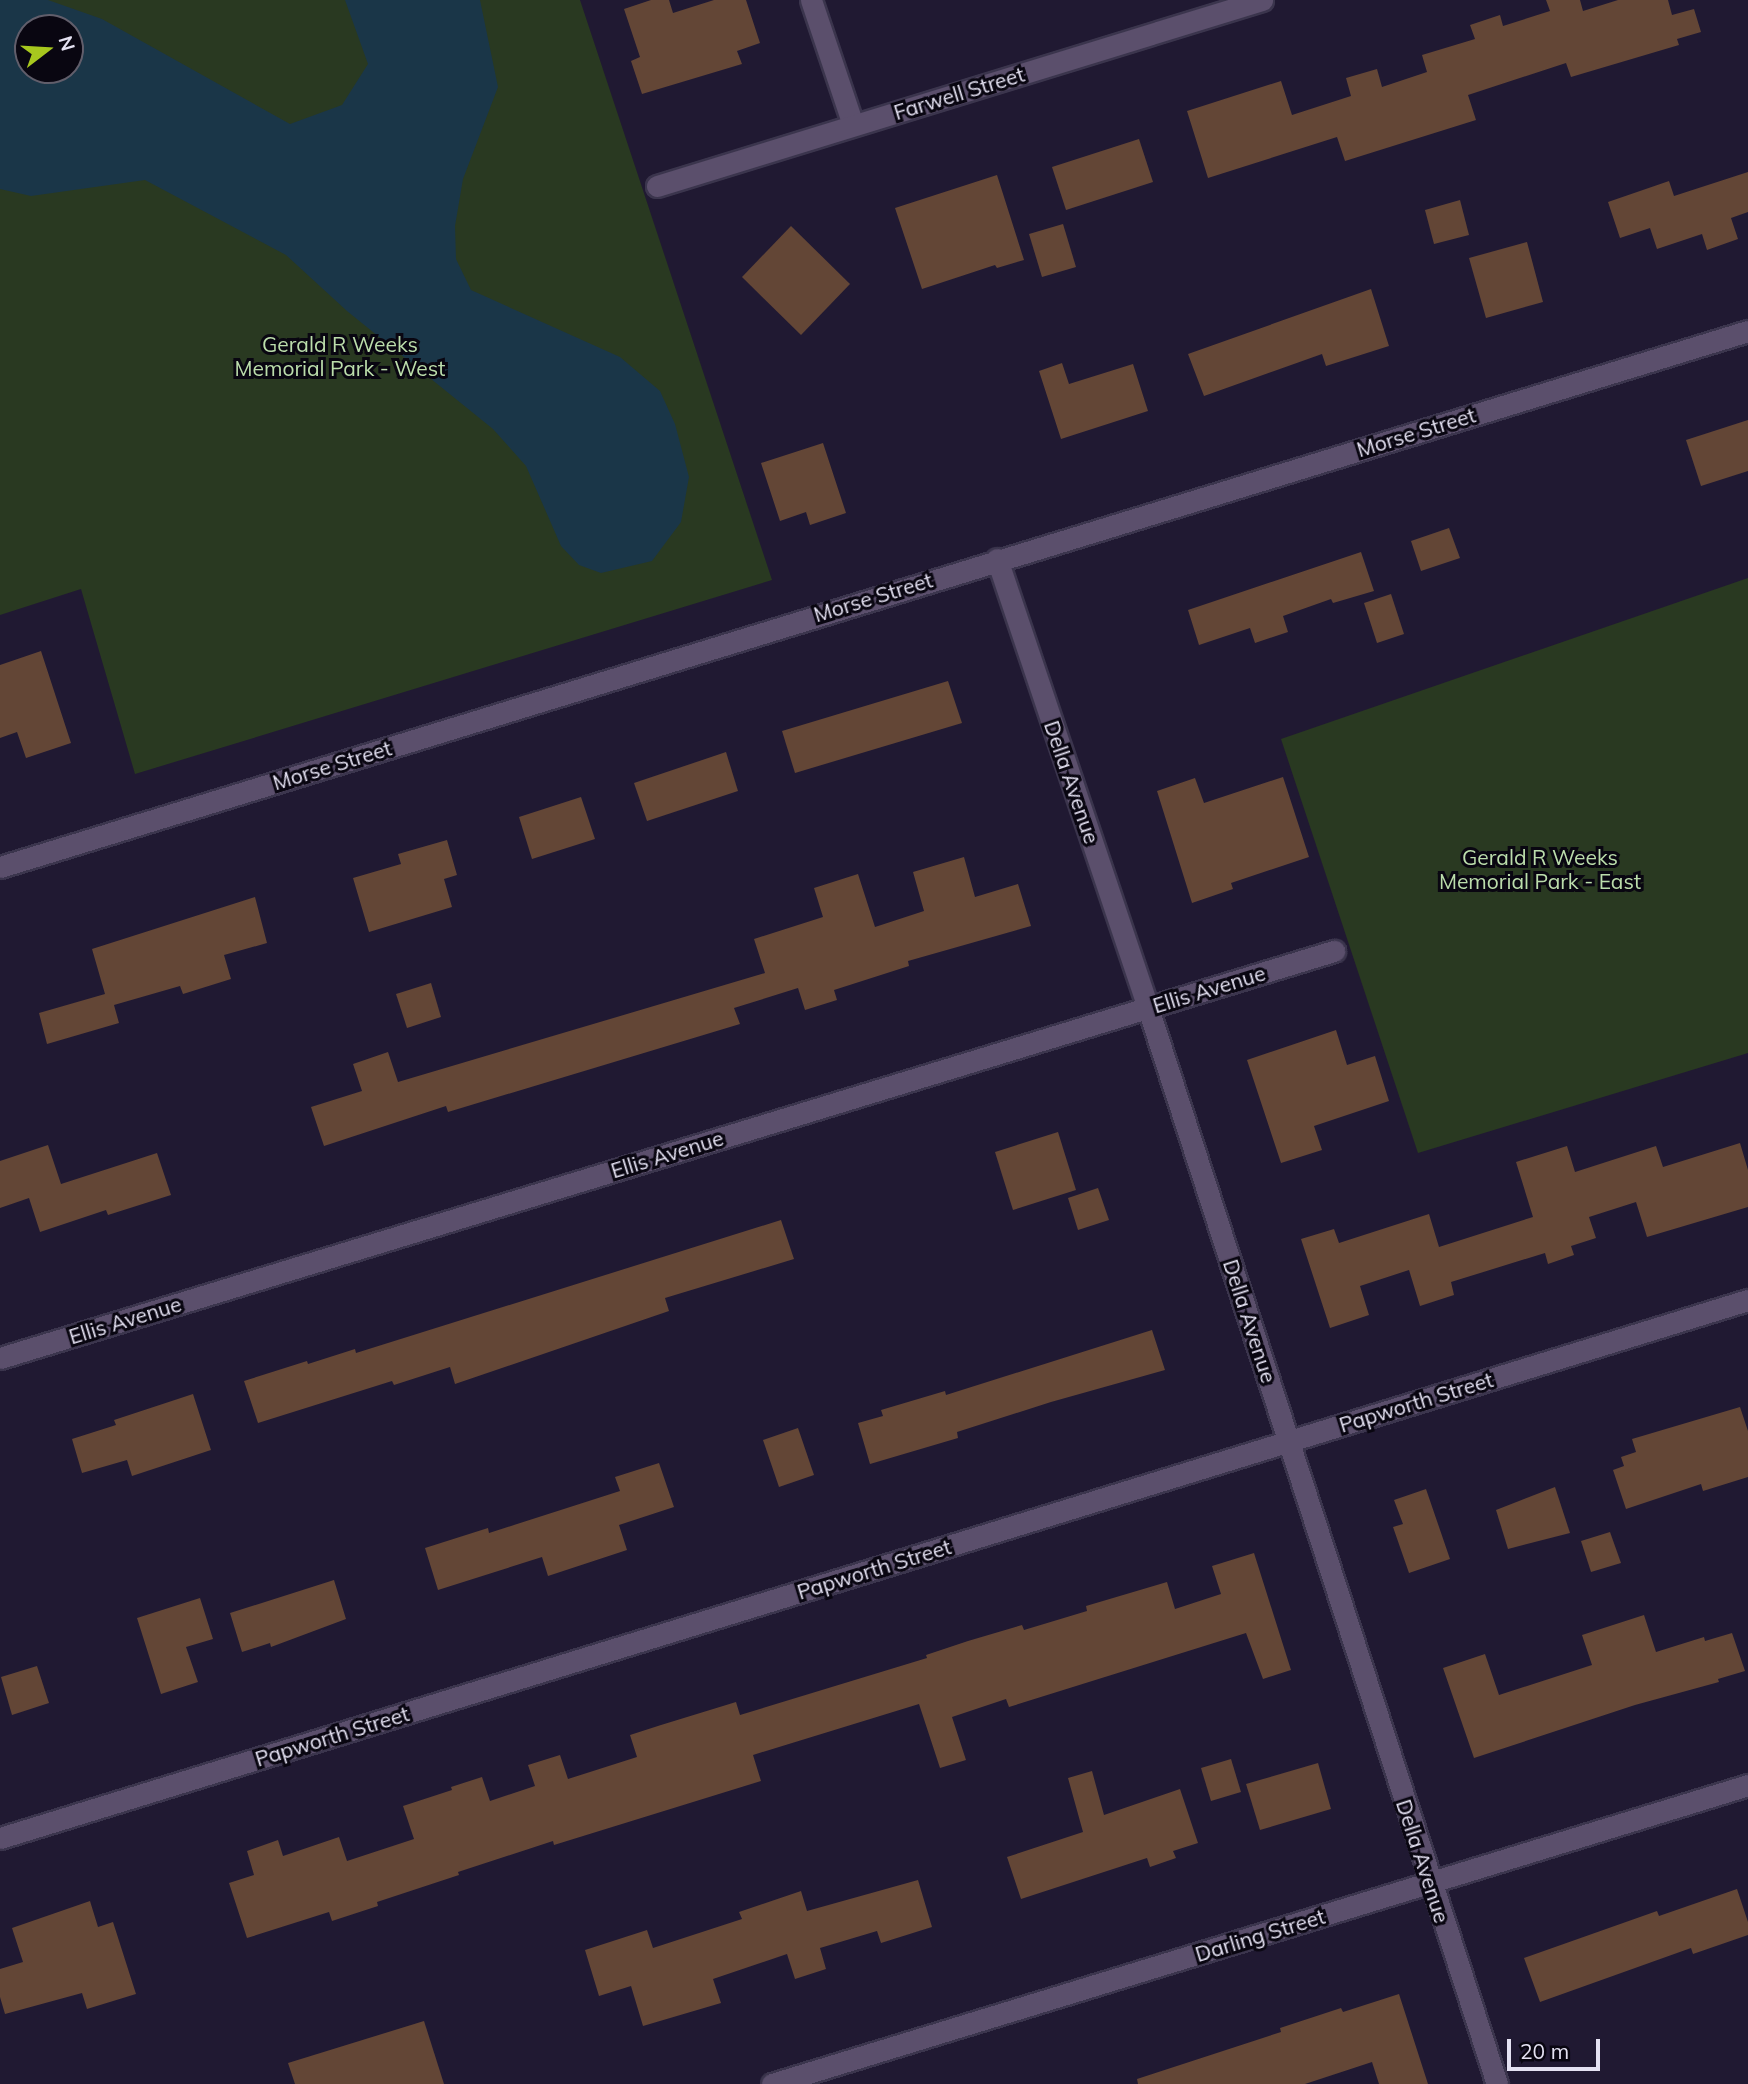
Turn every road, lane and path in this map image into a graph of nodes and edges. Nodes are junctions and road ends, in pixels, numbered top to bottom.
1 (811, 0) edge
2 (1262, 0) edge
3 (853, 125) junction
4 (657, 186) dead end
5 (1748, 331) edge
6 (997, 559) junction
7 (0, 867) edge
8 (1334, 951) dead end
9 (1148, 1007) junction
10 (1748, 1300) edge
11 (0, 1358) edge
12 (1290, 1441) junction
13 (1748, 1785) edge
14 (0, 1838) edge
15 (1430, 1883) junction
16 (772, 2084) edge
17 (1497, 2084) edge

1 - 3 street
2 - 3 street, Farwell Street
3 - 4 street, Farwell Street
5 - 6 street, Morse Street
6 - 7 street, Morse Street
6 - 9 street, Della Avenue
8 - 9 street, Ellis Avenue
9 - 11 street, Ellis Avenue
9 - 12 street, Della Avenue
10 - 12 street, Papworth Street
12 - 14 street, Papworth Street
12 - 15 street, Della Avenue
13 - 15 street, Darling Street
15 - 16 street, Darling Street
15 - 17 street, Della Avenue

